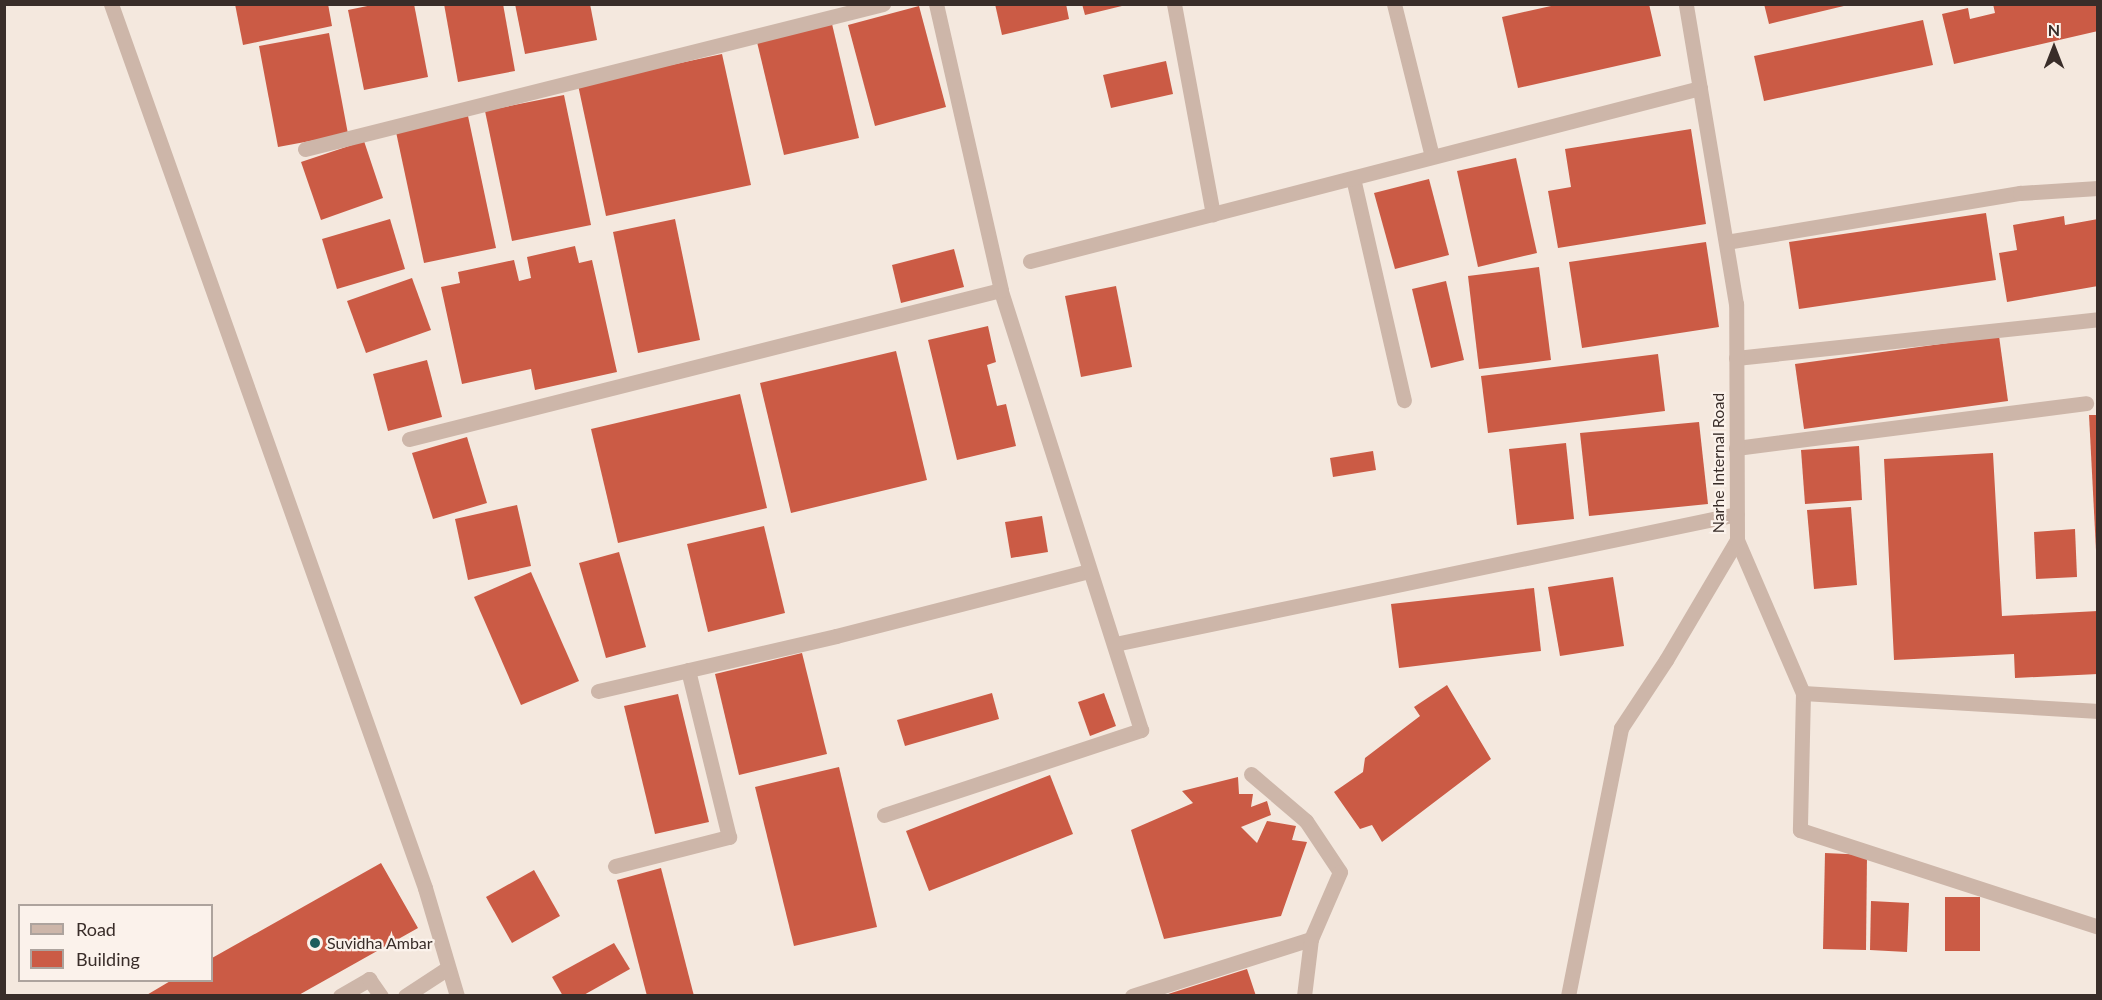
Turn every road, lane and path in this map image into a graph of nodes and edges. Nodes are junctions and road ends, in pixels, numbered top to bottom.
1 (111, 4) edge
2 (883, 4) edge
3 (936, 4) edge
4 (1174, 4) edge
5 (1394, 4) edge
6 (1686, 4) edge
7 (1700, 88) junction
8 (305, 149) dead end
9 (1432, 156) junction
10 (1353, 178) junction
11 (2097, 188) edge
12 (1213, 214) junction
13 (1726, 242) junction
14 (1030, 261) dead end
15 (1001, 290) junction
16 (2097, 319) edge
17 (1736, 358) junction
18 (1404, 400) dead end
19 (2086, 403) dead end
20 (409, 439) dead end
21 (1736, 448) junction
22 (1737, 514) junction
23 (1737, 540) junction
24 (1089, 571) junction
25 (1115, 644) junction
26 (688, 670) junction
27 (598, 691) dead end
28 (1803, 693) junction
29 (2097, 711) edge
30 (1251, 774) dead end
31 (884, 815) dead end
32 (615, 866) dead end
33 (2097, 927) edge
34 (1311, 939) junction
35 (448, 968) junction
36 (339, 996) edge
37 (381, 996) edge
38 (405, 996) edge
39 (457, 996) edge
40 (1132, 996) edge
41 (1304, 996) edge
42 (1568, 996) edge

1 - 35 street
2 - 8 street
3 - 15 street
4 - 12 street
5 - 9 street
6 - 7 street, Narhe Internal Road
7 - 9 street
7 - 13 street, Narhe Internal Road
9 - 10 street
10 - 12 street
10 - 18 street
11 - 13 street
12 - 14 street
13 - 17 street, Narhe Internal Road
15 - 20 street
15 - 24 street
16 - 17 street
17 - 21 street, Narhe Internal Road
19 - 21 street
21 - 22 street, Narhe Internal Road
22 - 23 street, Narhe Internal Road
22 - 25 street
23 - 28 street
23 - 42 street, Narhe Internal Road
24 - 25 street
24 - 26 street
25 - 31 street
26 - 27 street
26 - 32 street
28 - 29 street
28 - 33 street
30 - 34 street
34 - 40 street
34 - 41 street
35 - 38 street
35 - 39 street
36 - 37 street

